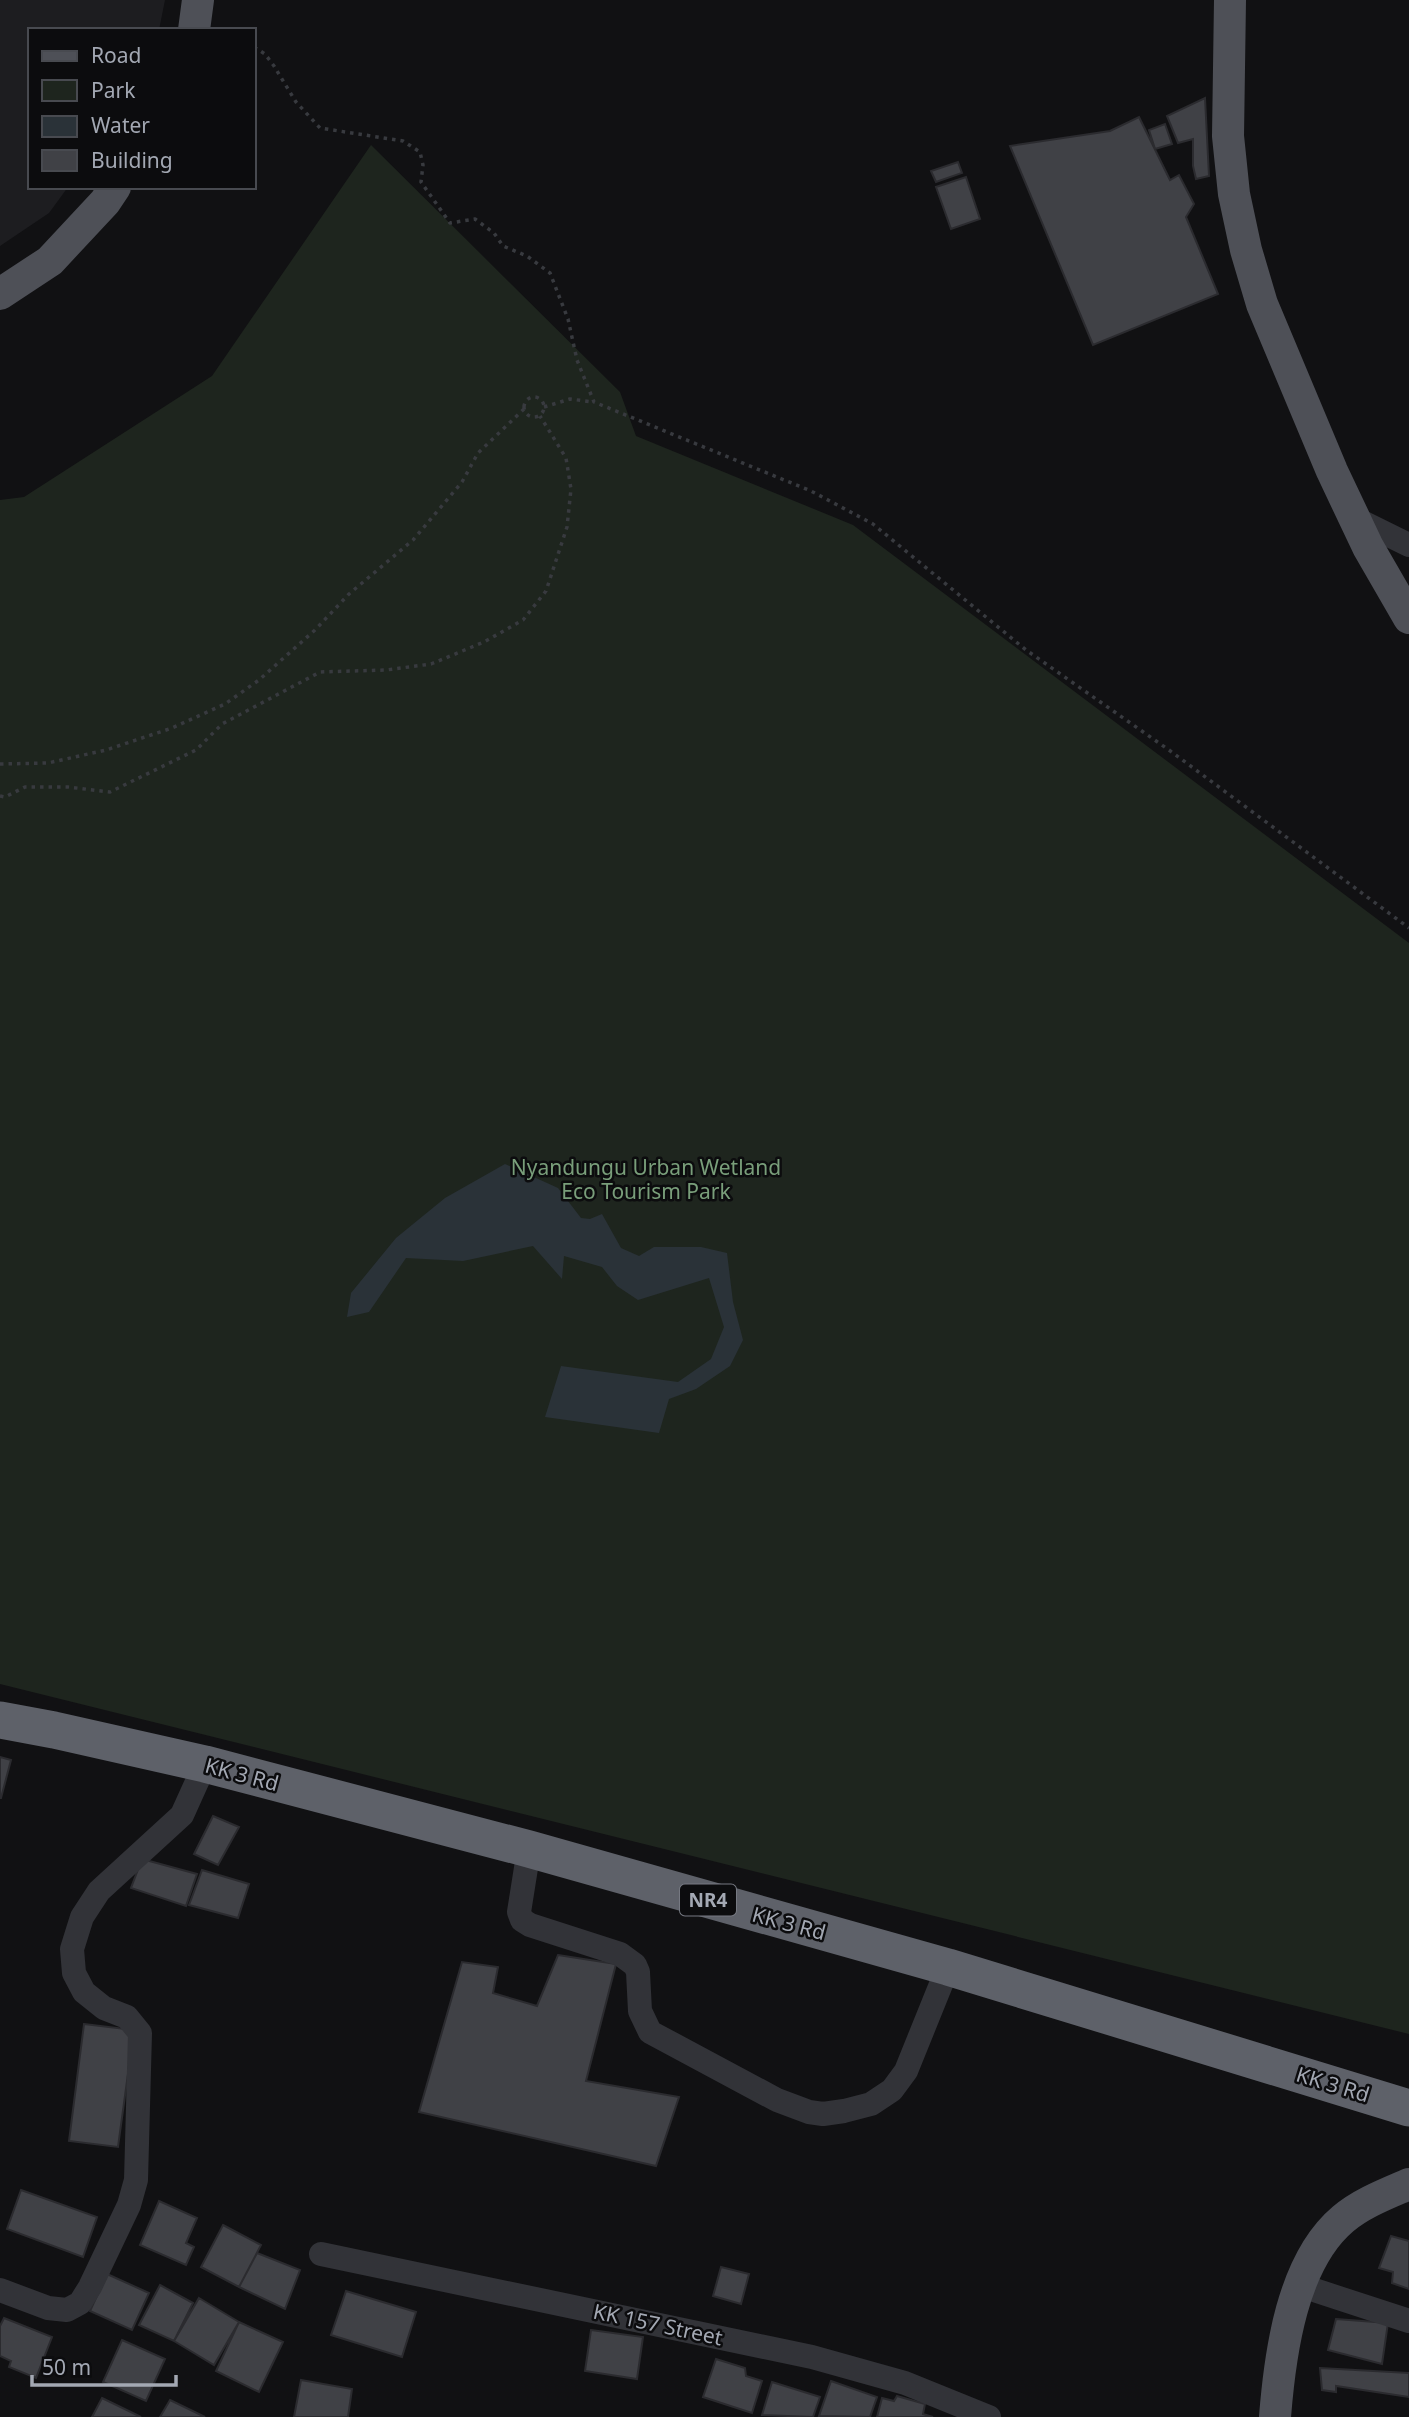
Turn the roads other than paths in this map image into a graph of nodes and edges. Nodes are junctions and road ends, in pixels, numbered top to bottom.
1 (198, 0) edge
2 (1230, 0) edge
3 (194, 28) edge
4 (114, 189) edge
5 (0, 294) edge
6 (1354, 518) junction
7 (1409, 545) edge
8 (1409, 618) edge
9 (0, 1720) edge
10 (205, 1764) junction
11 (529, 1849) junction
12 (948, 1967) junction
13 (1409, 2108) edge
14 (1409, 2184) edge
15 (321, 2254) dead end
16 (1299, 2286) junction
17 (0, 2290) edge
18 (1409, 2321) edge
19 (989, 2417) edge
20 (1275, 2417) edge

1 - 3 main road
2 - 6 main road
4 - 5 main road
6 - 7 street
6 - 8 main road
9 - 10 highway, KK 3 Rd / NR4
10 - 11 highway, KK 3 Rd / NR4
10 - 17 street
11 - 12 highway, KK 3 Rd / NR4
11 - 12 street
12 - 13 highway, KK 3 Rd / NR4
14 - 16 main road
15 - 19 street, KK 157 Street
16 - 18 street
16 - 20 main road

